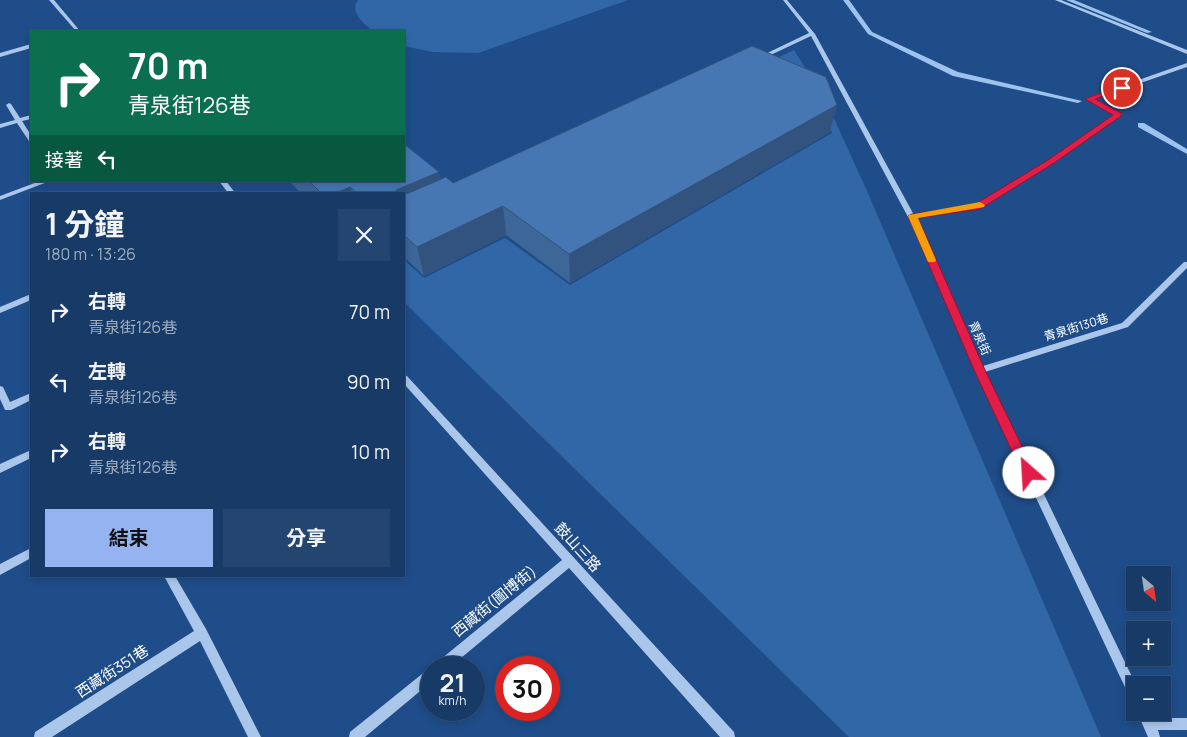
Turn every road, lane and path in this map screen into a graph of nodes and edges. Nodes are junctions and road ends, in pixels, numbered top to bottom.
1 (51, 0) edge
2 (785, 0) edge
3 (1056, 0) edge
4 (77, 30) edge
5 (812, 34) junction
6 (30, 46) edge
7 (1187, 52) edge
8 (0, 55) edge
9 (750, 62) edge
10 (1187, 65) edge
11 (9, 105) dead end
12 (30, 117) edge
13 (19, 120) junction
14 (0, 126) edge
15 (30, 138) edge
16 (44, 182) edge
17 (223, 182) edge
18 (230, 192) edge
19 (0, 198) edge
20 (912, 216) junction
21 (1187, 264) edge
22 (30, 297) edge
23 (0, 310) edge
24 (980, 370) junction
25 (405, 379) edge
26 (0, 389) edge
27 (30, 396) edge
28 (30, 454) edge
29 (0, 469) edge
30 (30, 554) edge
31 (570, 560) junction
32 (0, 570) edge
33 (170, 577) edge
34 (202, 633) junction
35 (454, 656) edge
36 (1126, 677) edge
37 (420, 683) edge
38 (1147, 721) edge
39 (1166, 721) edge
40 (1187, 724) edge
41 (40, 737) edge
42 (255, 737) edge
43 (355, 737) edge
44 (729, 737) edge
45 (1154, 737) edge

1 - 4 street
2 - 5 street, 青泉街
3 - 7 street
5 - 9 street
5 - 20 street, 青泉街
6 - 8 street
10 - 20 street
11 - 13 street
12 - 13 street
13 - 14 street
13 - 15 street
16 - 19 street
17 - 18 street
20 - 24 street, 青泉街
21 - 24 street, 青泉街130巷
22 - 23 street
24 - 36 street, 青泉街
25 - 31 street, 鼓山三路
26 - 27 street
28 - 29 street
30 - 32 street
31 - 35 street, 西藏街(圖博街)
31 - 44 street, 鼓山三路
33 - 34 street
34 - 41 lane, 西藏街351巷
34 - 42 street
37 - 43 street
38 - 45 street
39 - 40 street

